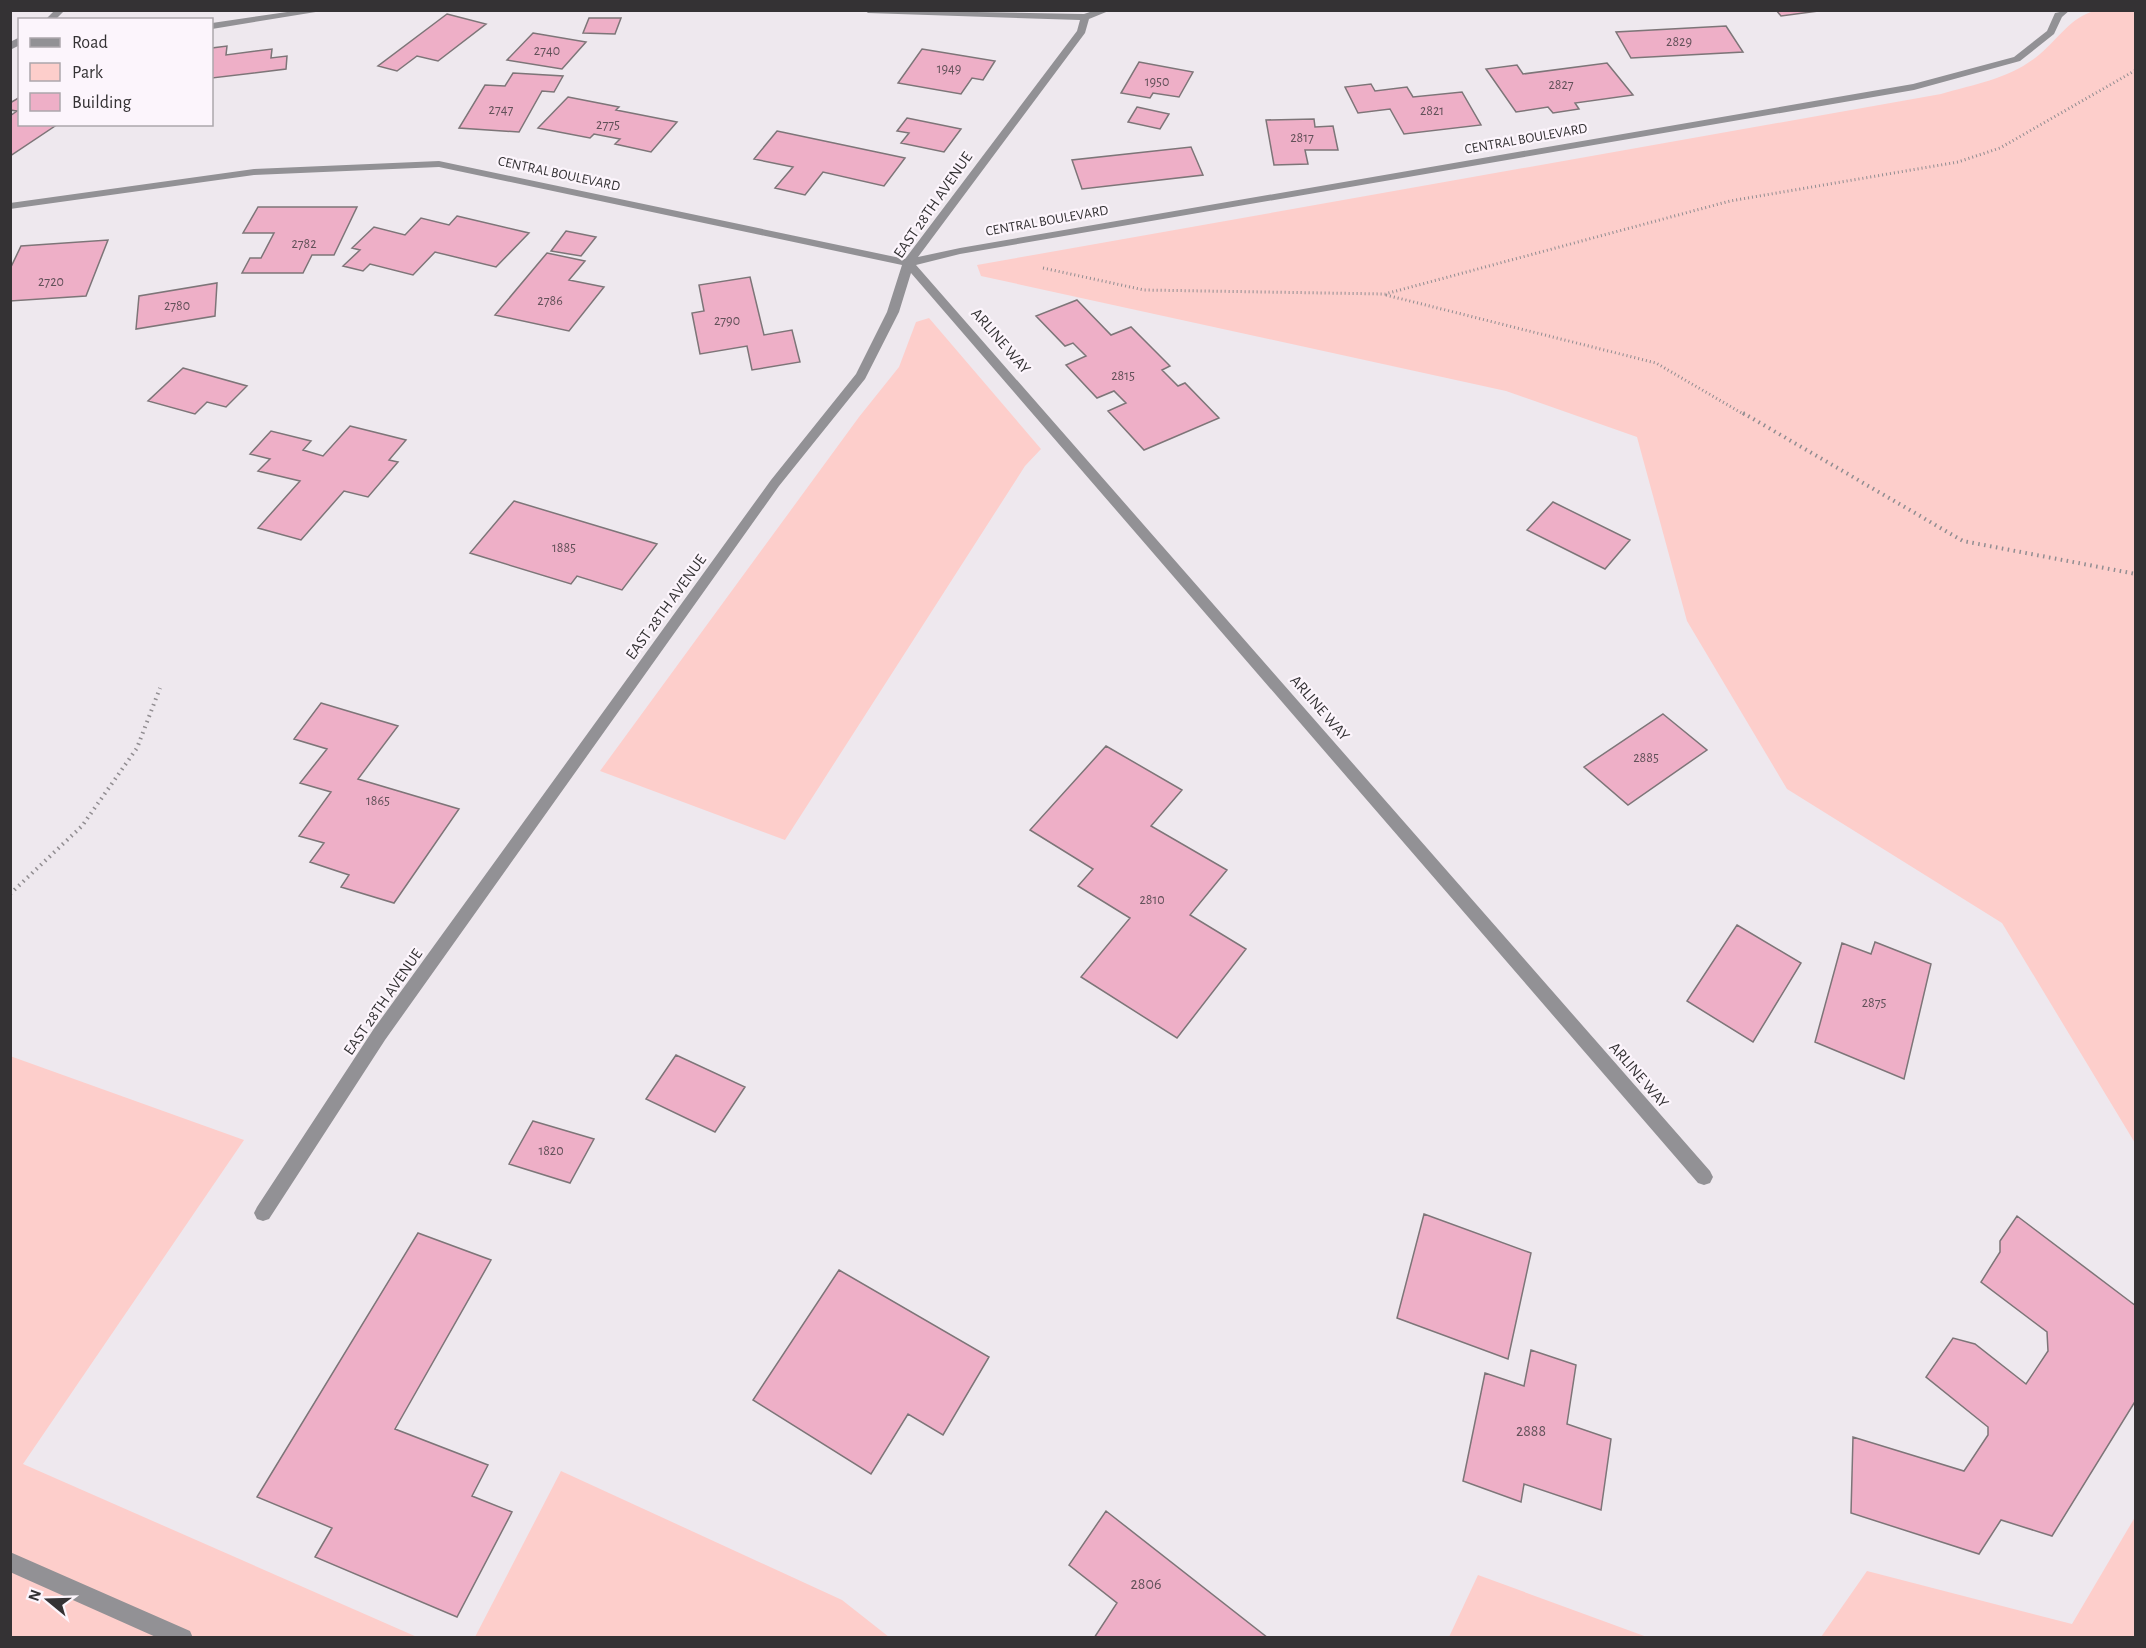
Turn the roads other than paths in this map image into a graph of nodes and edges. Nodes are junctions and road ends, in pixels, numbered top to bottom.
1 (324, 10) edge
2 (868, 10) edge
3 (1107, 10) edge
4 (2066, 10) edge
5 (1085, 17) junction
6 (213, 26) edge
7 (10, 206) edge
8 (909, 263) junction
9 (1704, 1177) dead end
10 (263, 1213) dead end
11 (10, 1562) edge
12 (183, 1638) edge

1 - 6 street
2 - 5 street
3 - 5 street
4 - 8 street, CENTRAL BOULEVARD
5 - 8 street, EAST 28TH AVENUE
7 - 8 street, CENTRAL BOULEVARD
8 - 9 street, ARLINE WAY
8 - 10 street, EAST 28TH AVENUE
11 - 12 street

